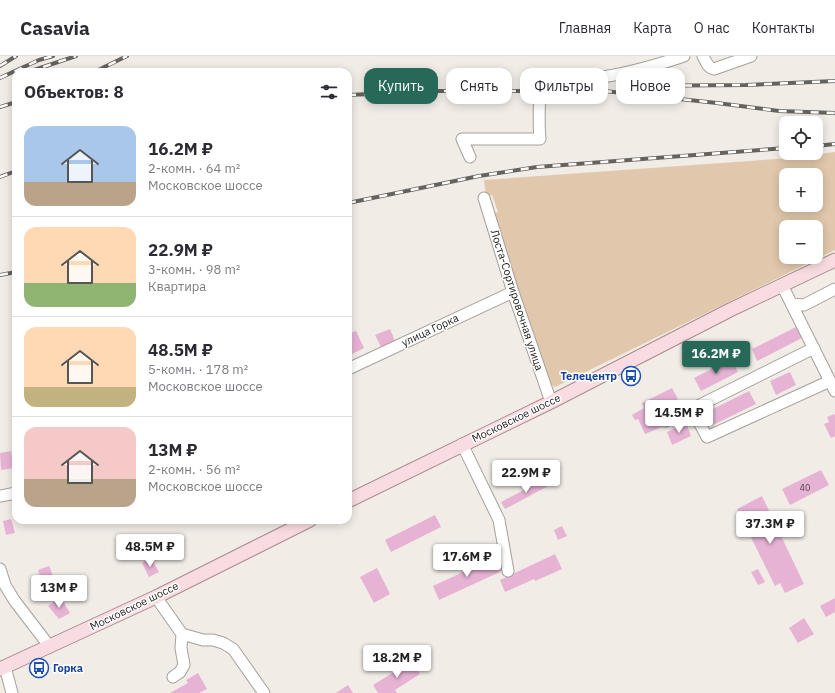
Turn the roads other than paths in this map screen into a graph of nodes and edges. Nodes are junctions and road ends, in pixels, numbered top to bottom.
1 (684, 56) edge
2 (703, 56) edge
3 (751, 56) edge
4 (470, 157) dead end
5 (484, 198) dead end
6 (835, 260) edge
7 (782, 285) junction
8 (835, 289) edge
9 (513, 292) junction
10 (792, 304) junction
11 (814, 348) junction
12 (352, 366) edge
13 (833, 386) edge
14 (551, 402) junction
15 (692, 409) junction
16 (665, 421) dead end
17 (462, 444) junction
18 (12, 493) edge
19 (0, 496) edge
20 (352, 499) edge
21 (302, 524) edge
22 (0, 569) edge
23 (508, 571) dead end
24 (156, 597) junction
25 (182, 634) junction
26 (50, 647) junction
27 (2, 668) edge
28 (173, 677) dead end
29 (12, 693) edge
30 (264, 693) edge

1 - 4 street
2 - 3 street
5 - 9 street, Лоста-Сортировочная улица
6 - 7 main road, Московское шоссе
7 - 10 street
7 - 14 main road, Московское шоссе
8 - 10 street
9 - 12 street, улица Горка
9 - 14 street, Лоста-Сортировочная улица
10 - 11 street
11 - 13 street
11 - 15 street
13 - 15 street
14 - 17 main road, Московское шоссе
15 - 16 street
17 - 20 main road, Московское шоссе
17 - 23 street
18 - 19 street
21 - 24 main road, Московское шоссе
22 - 26 street
24 - 25 street
24 - 26 main road, Московское шоссе
25 - 28 street
25 - 30 street
26 - 27 main road, Московское шоссе
27 - 29 street

